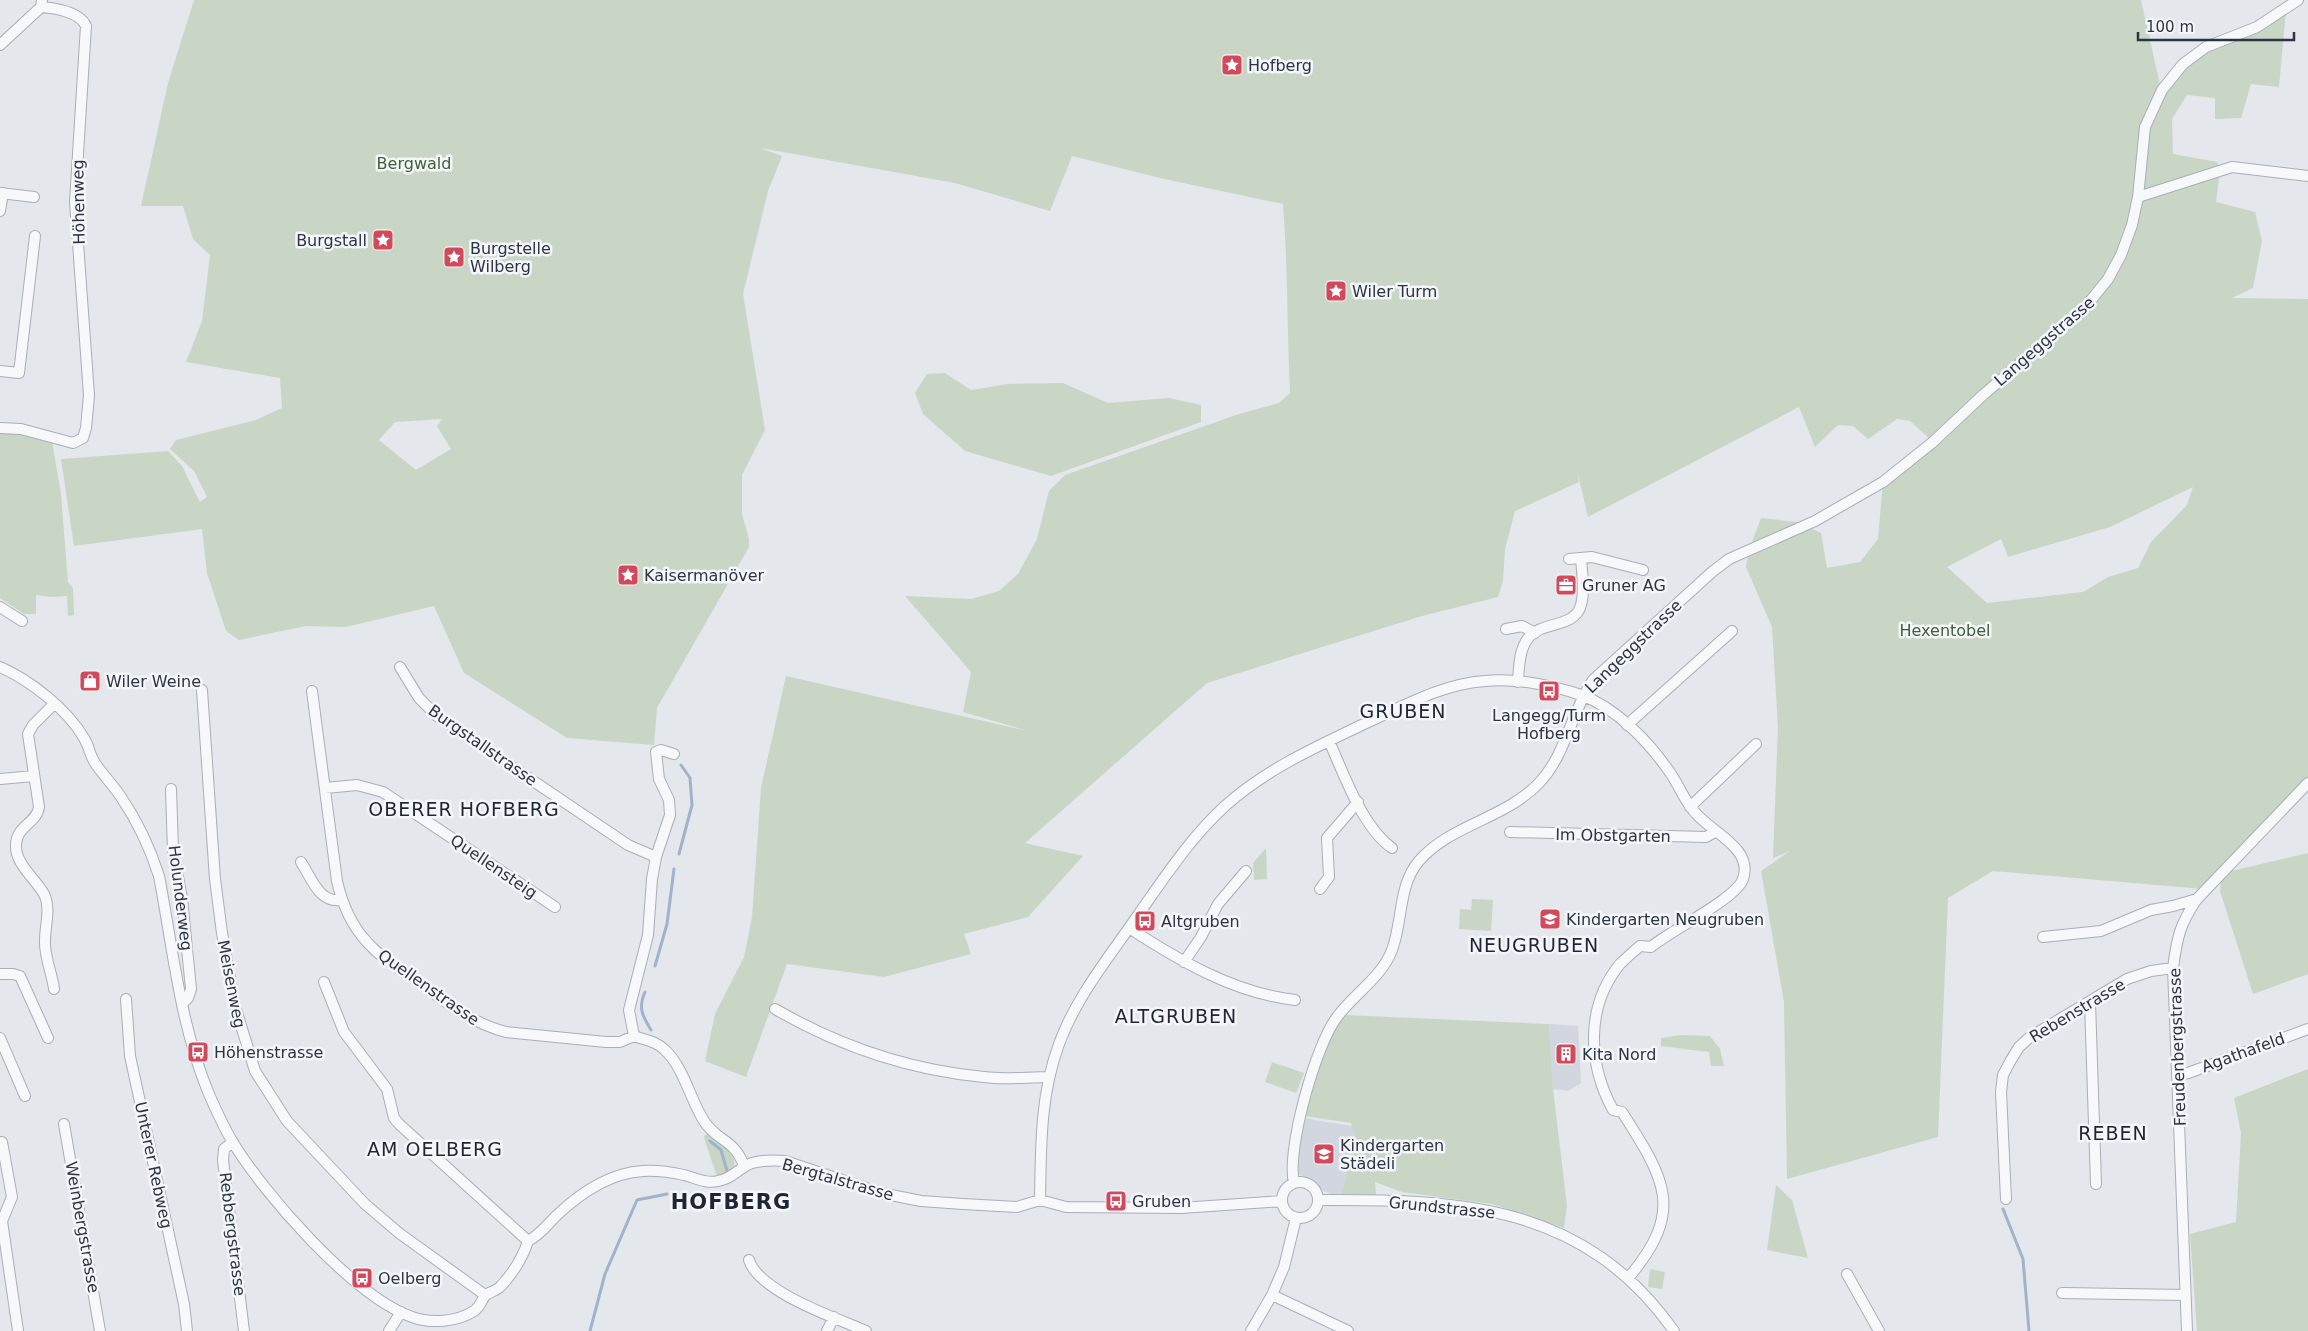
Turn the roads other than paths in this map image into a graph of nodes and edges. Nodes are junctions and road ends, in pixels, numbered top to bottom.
1 (2298, 0) edge
2 (42, 4) edge
3 (0, 45) edge
4 (2308, 176) edge
5 (2, 193) edge
6 (34, 197) dead end
7 (2138, 197) junction
8 (0, 211) edge
9 (35, 236) dead end
10 (0, 371) edge
11 (0, 428) edge
12 (1581, 558) junction
13 (1568, 559) dead end
14 (1643, 570) dead end
15 (0, 606) edge
16 (22, 621) dead end
17 (1506, 629) dead end
18 (1732, 631) dead end
19 (1534, 632) junction
20 (0, 667) edge
21 (400, 667) dead end
22 (1518, 682) junction
23 (202, 690) dead end
24 (312, 690) dead end
25 (1582, 696) junction
26 (54, 704) junction
27 (1627, 724) junction
28 (1329, 741) junction
29 (1756, 744) dead end
30 (674, 754) dead end
31 (34, 776) junction
32 (0, 779) edge
33 (2308, 783) edge
34 (325, 788) junction
35 (171, 789) dead end
36 (1358, 802) junction
37 (1690, 806) junction
38 (1510, 832) dead end
39 (1715, 832) junction
40 (1392, 848) dead end
41 (656, 857) junction
42 (301, 862) dead end
43 (1246, 871) dead end
44 (1320, 889) dead end
45 (2197, 898) junction
46 (341, 900) junction
47 (555, 907) dead end
48 (1129, 928) junction
49 (2043, 938) dead end
50 (1184, 962) junction
51 (2172, 968) junction
52 (0, 974) edge
53 (324, 982) dead end
54 (54, 989) dead end
55 (126, 999) dead end
56 (1295, 1000) dead end
57 (2090, 1002) junction
58 (182, 1004) junction
59 (774, 1009) dead end
60 (2308, 1028) edge
61 (634, 1036) junction
62 (0, 1038) edge
63 (48, 1038) dead end
64 (2178, 1075) junction
65 (1049, 1077) junction
66 (25, 1096) dead end
67 (64, 1124) dead end
68 (2, 1142) dead end
69 (233, 1142) junction
70 (744, 1166) junction
71 (1294, 1183) junction
72 (2096, 1184) dead end
73 (2006, 1199) dead end
74 (1040, 1200) junction
75 (1318, 1200) junction
76 (1282, 1201) junction
77 (1296, 1218) junction
78 (528, 1241) junction
79 (749, 1260) dead end
80 (1848, 1274) dead end
81 (1628, 1277) junction
82 (2062, 1293) dead end
83 (485, 1295) junction
84 (1272, 1295) junction
85 (2185, 1295) junction
86 (401, 1312) junction
87 (834, 1317) junction
88 (425, 1326) edge
89 (18, 1331) edge
90 (100, 1331) edge
91 (187, 1331) edge
92 (244, 1331) edge
93 (389, 1331) edge
94 (827, 1331) edge
95 (866, 1331) edge
96 (1251, 1331) edge
97 (1348, 1331) edge
98 (1674, 1331) edge
99 (1879, 1331) edge
100 (2187, 1331) edge

1 - 7 street, Langeggstrasse
2 - 3 street
2 - 11 street, Höhenweg
4 - 7 street
5 - 6 street
5 - 8 street
7 - 25 street, Langeggstrasse
9 - 10 street
12 - 13 street
12 - 14 street
12 - 19 street
15 - 16 street
17 - 19 street
18 - 27 street
19 - 22 street
20 - 26 street
21 - 41 street, Burgstallstrasse
22 - 25 street
22 - 28 street
23 - 83 street, Meisenweg
24 - 34 street, Quellenstrasse
25 - 27 street
25 - 71 street, Langeggstrasse
26 - 31 street
26 - 58 street
27 - 37 street
28 - 36 street
28 - 48 street
29 - 37 street
30 - 41 street
31 - 32 street
31 - 54 street
33 - 45 street, Freudenbergstrasse
34 - 46 street, Quellenstrasse
34 - 47 street, Quellensteig
35 - 58 street, Holunderweg
36 - 40 street
36 - 44 street
37 - 39 street
38 - 39 street, Im Obstgarten
39 - 81 street
41 - 61 street
42 - 46 street
43 - 50 street
45 - 49 street
45 - 51 street, Freudenbergstrasse
46 - 61 street, Quellenstrasse
48 - 50 street
48 - 65 street
50 - 56 street
51 - 57 street, Rebenstrasse
51 - 64 street, Freudenbergstrasse
52 - 63 street
53 - 78 street
55 - 91 street, Unterer Rebweg
57 - 72 street
57 - 73 street, Rebenstrasse
58 - 69 street
59 - 65 street
60 - 64 street, Agathafeld
61 - 70 street
62 - 66 street
64 - 85 street, Freudenbergstrasse
65 - 74 street
67 - 90 street, Weinbergstrasse
68 - 89 street
69 - 86 street
69 - 92 street, Rebbergstrasse
70 - 74 street, Bergtalstrasse
70 - 78 street, Bergtalstrasse
71 - 75 street
71 - 76 street
74 - 76 street
75 - 77 street
75 - 81 street, Grundstrasse
76 - 77 street
77 - 84 street
78 - 83 street, Bergtalstrasse
79 - 87 street
80 - 99 street
81 - 98 street, Grundstrasse
82 - 85 street
83 - 88 street, Bergtalstrasse
84 - 96 street
84 - 97 street
85 - 100 street, Freudenbergstrasse
86 - 88 street, Bergtalstrasse
86 - 93 street
87 - 94 street
87 - 95 street

